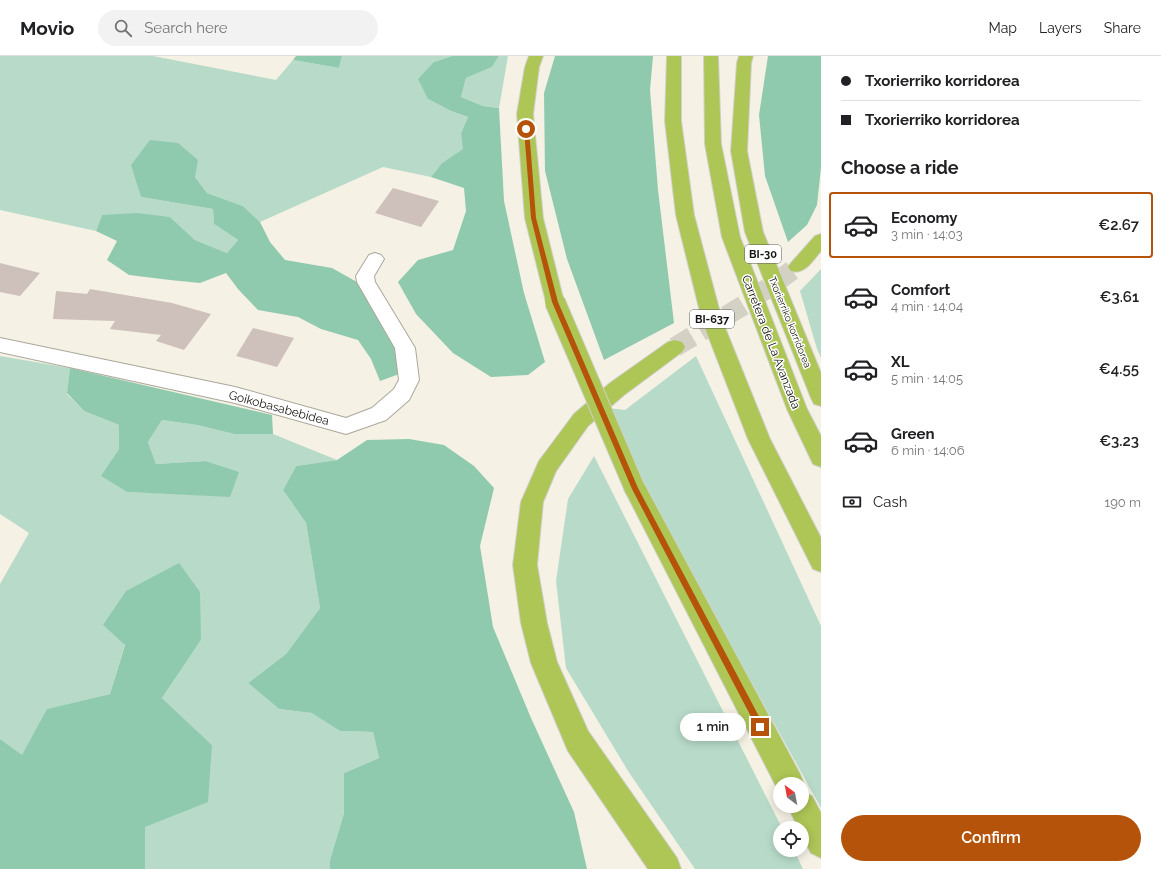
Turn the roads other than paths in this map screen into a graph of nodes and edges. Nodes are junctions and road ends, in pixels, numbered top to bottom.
1 (536, 56) edge
2 (674, 56) edge
3 (710, 56) edge
4 (753, 59) edge
5 (821, 240) edge
6 (375, 259) dead end
7 (797, 267) tunnel mouth
8 (0, 345) edge
9 (675, 347) tunnel mouth
10 (821, 398) edge
11 (821, 458) edge
12 (821, 562) edge
13 (786, 777) edge
14 (806, 813) edge
15 (821, 843) edge
16 (666, 869) edge

1 - 13 highway, bridge
2 - 12 highway, BI-637
3 - 11 highway, Carretera de La Avanzada
4 - 10 highway, Txorierriko korridorea / BI-30
5 - 7 highway
6 - 8 street, Goikobasabebidea
9 - 16 highway
14 - 15 highway

